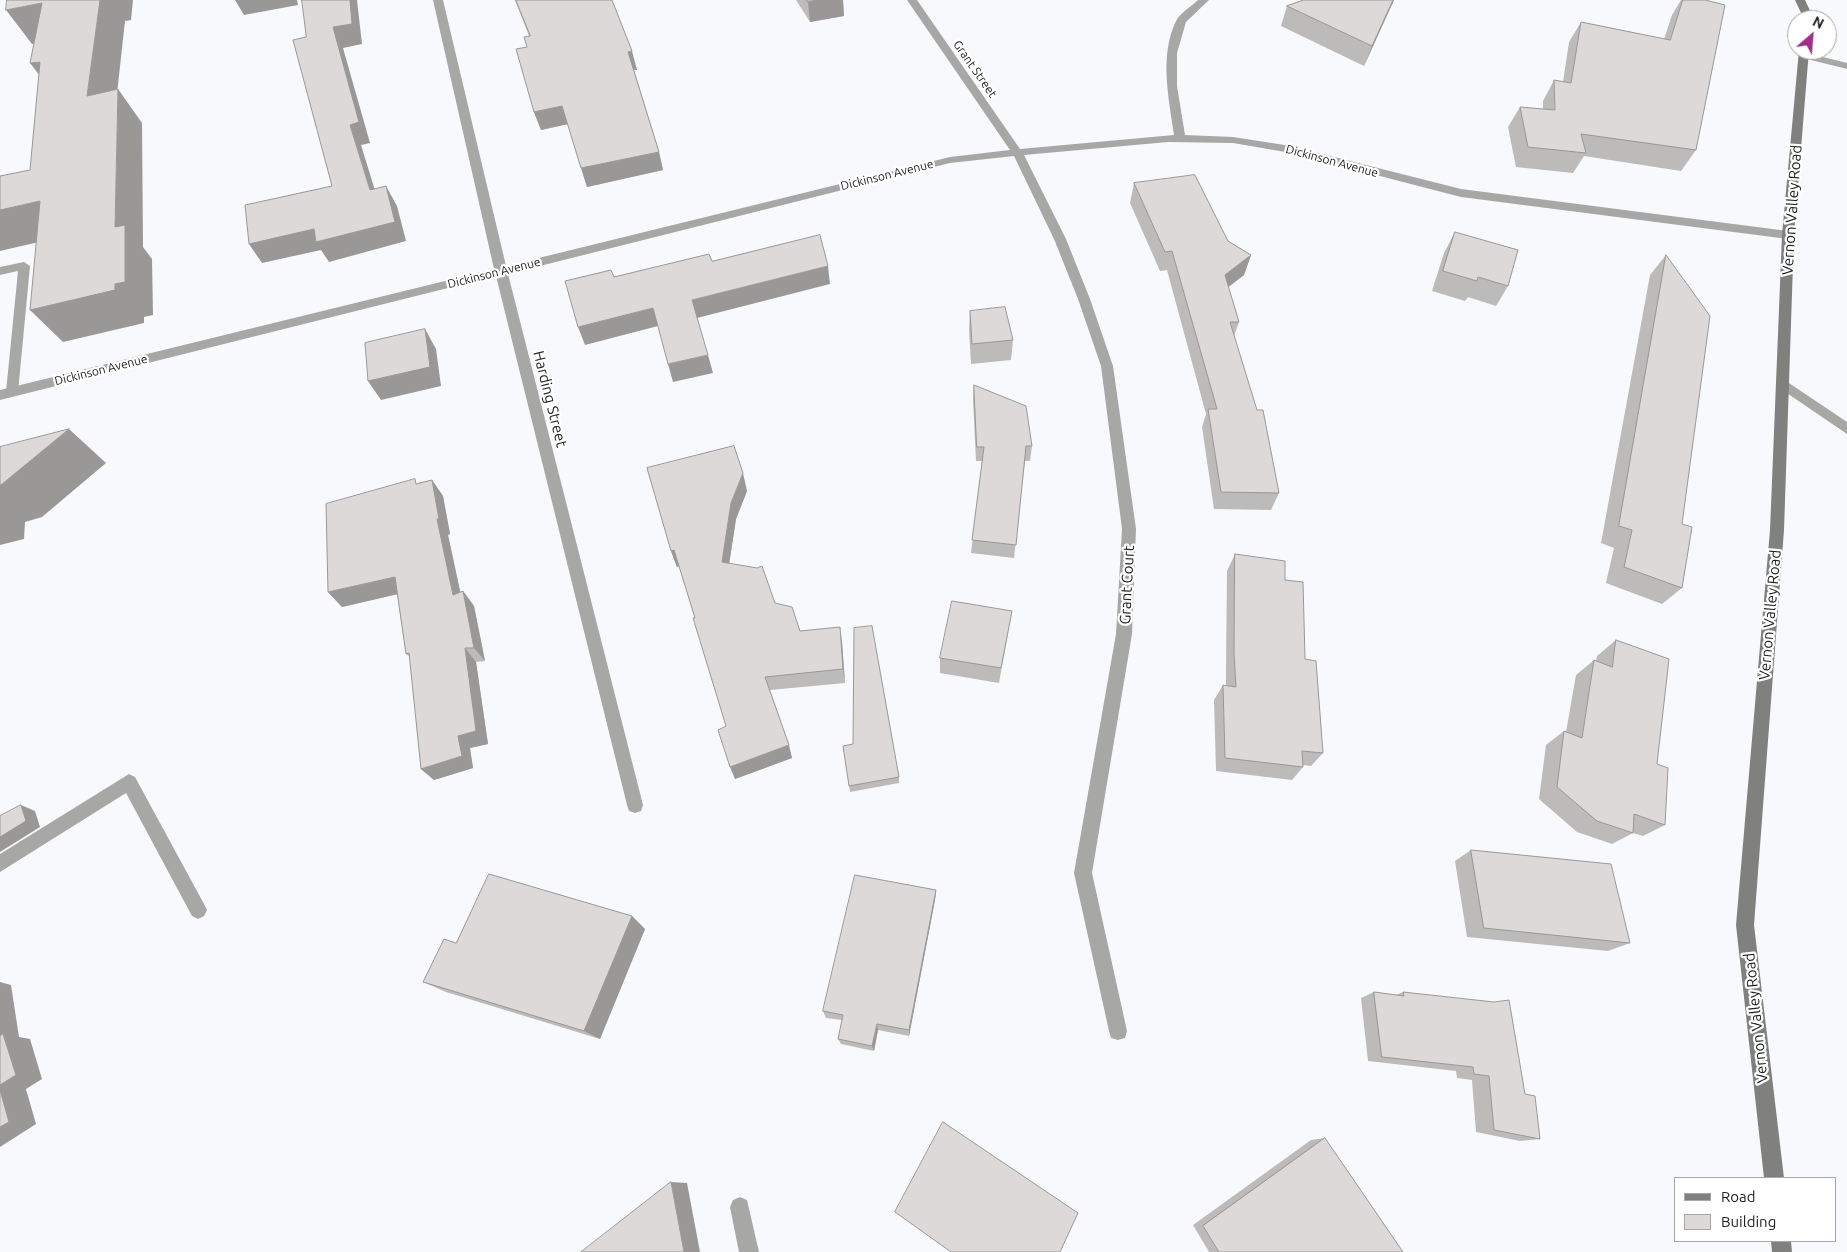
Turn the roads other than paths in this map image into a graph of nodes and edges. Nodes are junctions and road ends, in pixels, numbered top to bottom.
1 (438, 0) edge
2 (912, 0) edge
3 (1204, 0) edge
4 (1803, 60) edge
5 (1829, 60) edge
6 (1847, 66) edge
7 (1180, 137) junction
8 (1018, 152) junction
9 (1788, 234) junction
10 (0, 271) edge
11 (501, 271) junction
12 (1782, 384) junction
13 (6, 393) edge
14 (1847, 429) edge
15 (635, 805) dead end
16 (0, 864) edge
17 (198, 910) dead end
18 (1118, 1031) dead end
19 (1774, 1177) edge
20 (740, 1207) dead end
21 (749, 1252) edge

1 - 11 street, Harding Street
2 - 8 street, Grant Street
3 - 7 street
4 - 9 main road, Vernon Valley Road
5 - 6 street
7 - 8 street, Dickinson Avenue
7 - 9 street, Dickinson Avenue
8 - 11 street, Dickinson Avenue
8 - 18 street, Grant Court
9 - 12 main road, Vernon Valley Road
10 - 13 street
11 - 13 street, Dickinson Avenue
11 - 15 street, Harding Street
12 - 14 street
12 - 19 main road, Vernon Valley Road
16 - 17 street
20 - 21 street

